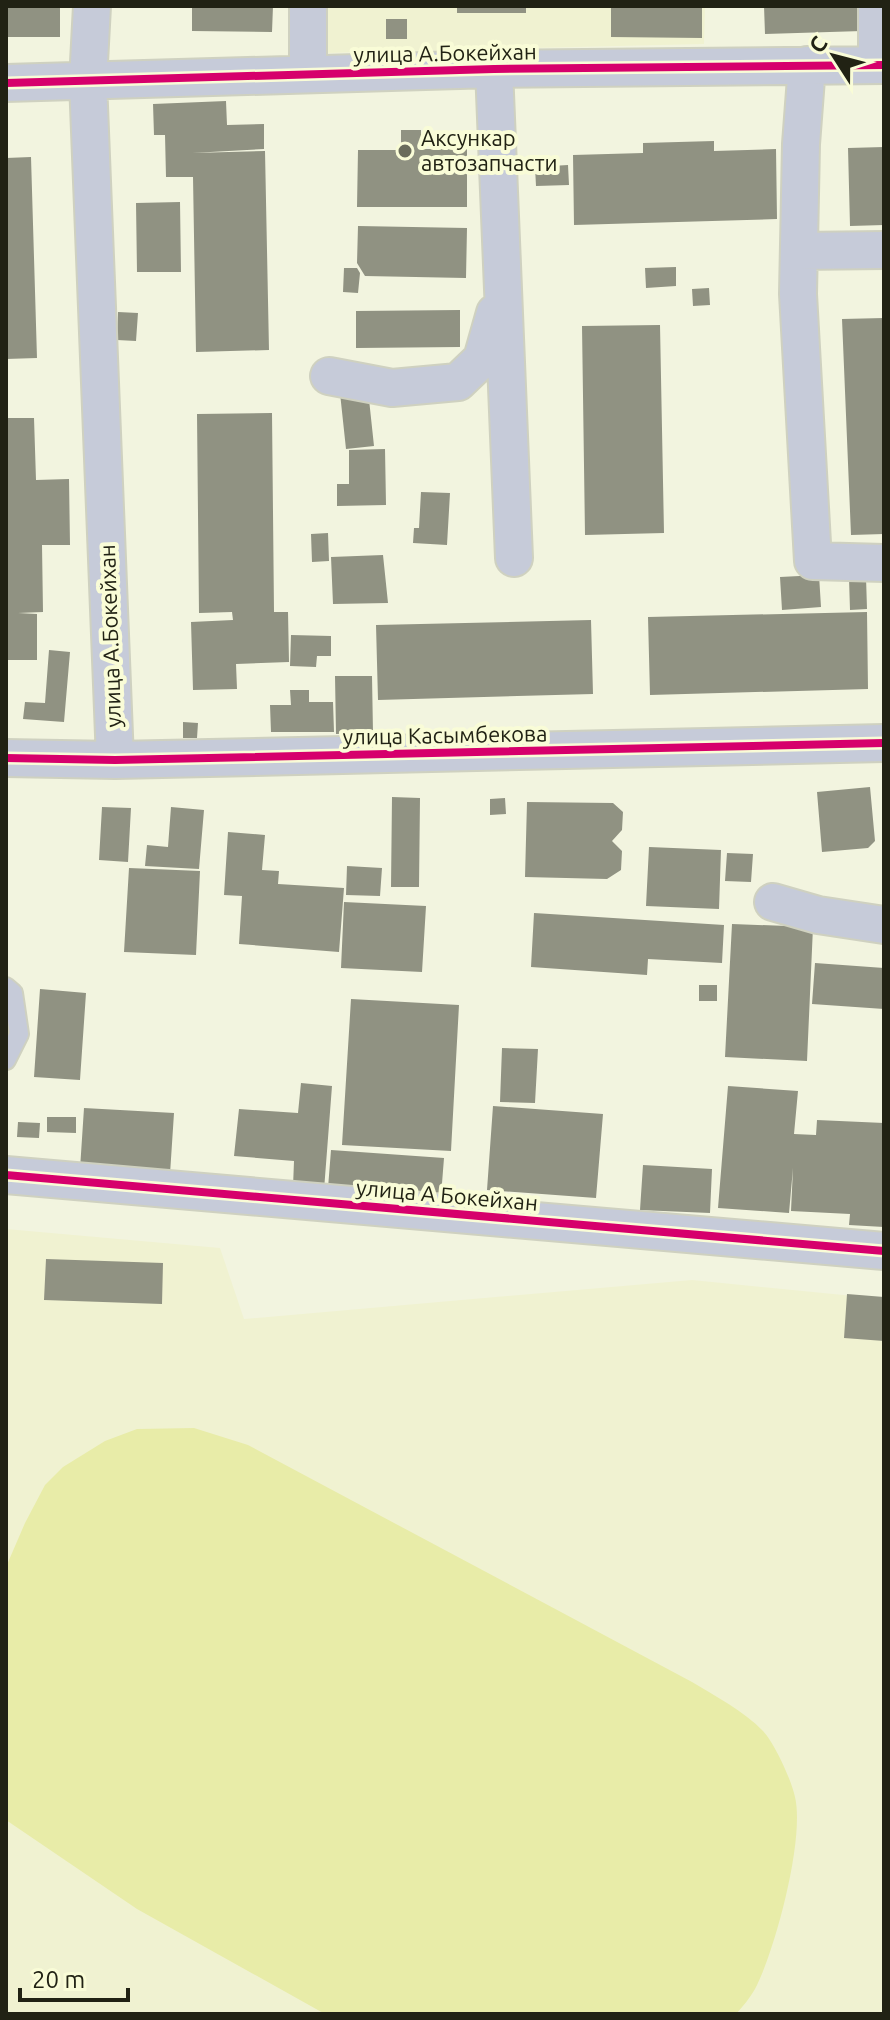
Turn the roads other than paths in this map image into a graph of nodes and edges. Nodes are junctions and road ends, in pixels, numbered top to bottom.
1 (92, 6) edge
2 (308, 6) edge
3 (877, 6) edge
4 (807, 65) junction
5 (881, 65) edge
6 (494, 69) junction
7 (308, 74) junction
8 (88, 81) junction
9 (6, 83) edge
10 (884, 250) edge
11 (799, 251) junction
12 (503, 280) junction
13 (329, 376) dead end
14 (514, 558) dead end
15 (884, 563) edge
16 (884, 743) edge
17 (6, 758) edge
18 (115, 760) junction
19 (773, 902) dead end
20 (884, 925) edge
21 (6, 987) edge
22 (6, 1060) edge
23 (6, 1175) edge
24 (884, 1251) edge

1 - 8 street, улица А.Бокейхан
2 - 7 street
3 - 5 street
4 - 5 street, улица А.Бокейхан
4 - 6 street, улица А.Бокейхан
4 - 11 street
6 - 7 street, улица А.Бокейхан
6 - 12 street, улица А.Бокейхан
7 - 8 street, улица А.Бокейхан
8 - 9 street, улица А.Бокейхан
8 - 18 street, улица А.Бокейхан
10 - 11 street
11 - 15 street
12 - 13 street
12 - 14 street, улица А.Бокейхан
16 - 18 street, улица Касымбекова
17 - 18 street, улица Касымбекова
19 - 20 street
21 - 22 lane
23 - 24 street, улица А Бокейхан

